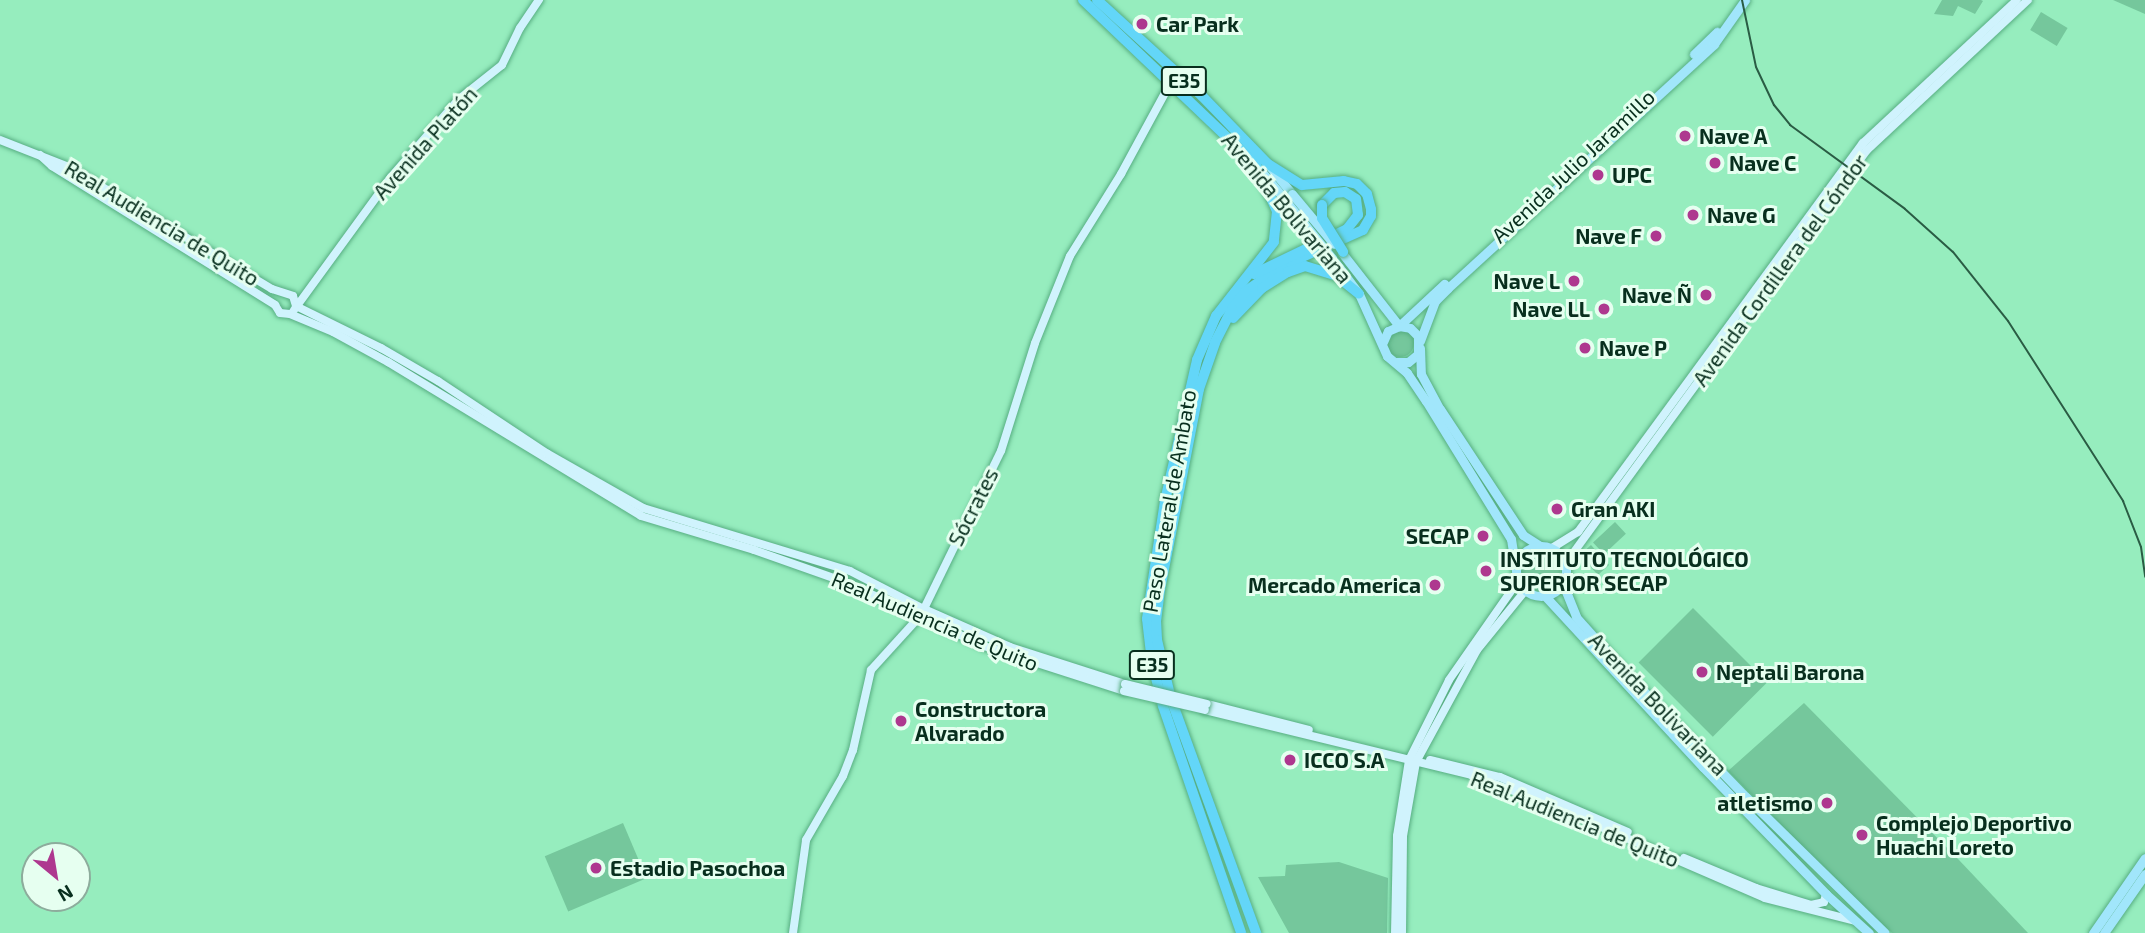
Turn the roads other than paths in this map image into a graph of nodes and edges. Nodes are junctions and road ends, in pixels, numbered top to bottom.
1 (539, 0) edge
2 (1083, 0) edge
3 (1097, 0) edge
4 (1739, 0) edge
5 (1745, 0) edge
6 (2017, 0) edge
7 (2028, 0) edge
8 (1171, 82) junction
9 (0, 140) edge
10 (40, 155) junction
11 (1256, 164) junction
12 (1268, 164) junction
13 (1289, 197) junction
14 (1344, 255) junction
15 (1246, 278) junction
16 (309, 287) junction
17 (285, 294) junction
18 (1359, 294) junction
19 (275, 305) junction
20 (296, 306) junction
21 (290, 314) junction
22 (1399, 326) junction
23 (1215, 342) junction
24 (1383, 342) junction
25 (1420, 344) junction
26 (1396, 362) junction
27 (1541, 546) junction
28 (1552, 548) junction
29 (1516, 570) junction
30 (1566, 570) junction
31 (1518, 581) junction
32 (1563, 584) junction
33 (1525, 591) junction
34 (1545, 596) junction
35 (922, 612) junction
36 (1432, 723) junction
37 (1413, 759) junction
38 (2145, 858) edge
39 (2145, 874) edge
40 (1826, 894) junction
41 (1855, 921) junction
42 (793, 933) edge
43 (1241, 933) edge
44 (1256, 933) edge
45 (1395, 933) edge
46 (1402, 933) edge
47 (1869, 933) edge
48 (1885, 933) edge
49 (2094, 933) edge
50 (2104, 933) edge

1 - 16 street, Avenida Platón
2 - 8 highway, Avenida Bolivariana / E35
3 - 12 highway, Avenida Bolivariana / E35
4 - 22 main road, Avenida Julio Jaramillo
5 - 25 main road, Avenida Julio Jaramillo
6 - 28 street, Avenida Cordillera del Cóndor
7 - 30 street, Avenida Cordillera del Cóndor
8 - 11 highway, Avenida Bolivariana / E35
8 - 35 street, Sócrates
9 - 10 street, Real Audiencia de Quito
10 - 17 street, Real Audiencia de Quito
10 - 19 street, Real Audiencia de Quito
11 - 13 main road, Avenida Bolivariana
11 - 15 highway, Paso Lateral de Ambato
12 - 13 main road, Avenida Bolivariana
12 - 23 highway
13 - 14 main road, Avenida Bolivariana, bridge
13 - 18 main road, Avenida Bolivariana, bridge
14 - 15 highway, bridge
14 - 22 main road, Avenida Bolivariana
15 - 43 highway, Paso Lateral de Ambato / E35
16 - 17 street
16 - 20 street, Avenida Platón
17 - 19 street
17 - 20 street
18 - 23 highway
18 - 24 main road, Avenida Bolivariana
19 - 21 street
20 - 21 street
20 - 35 street, Real Audiencia de Quito
21 - 35 street, Real Audiencia de Quito
22 - 24 main road
22 - 25 main road, Avenida Bolivariana
23 - 44 highway, Paso Lateral de Ambato / E35
24 - 26 main road, Avenida Bolivariana
25 - 26 main road
25 - 27 main road
26 - 29 main road, Avenida Bolivariana
27 - 28 main road
27 - 29 main road
28 - 30 main road
29 - 31 main road, Avenida Bolivariana
30 - 32 main road
31 - 33 main road, Avenida Bolivariana
31 - 36 street
32 - 34 main road
32 - 48 main road, Avenida Bolivariana
33 - 34 main road
33 - 36 street
34 - 40 main road, Avenida Bolivariana
35 - 37 street, Real Audiencia de Quito, bridge
35 - 42 street, Sócrates
36 - 37 street
37 - 40 street, Real Audiencia de Quito
37 - 41 street, Real Audiencia de Quito
37 - 45 street
37 - 46 street
38 - 49 main road
39 - 50 main road
40 - 41 main road, Avenida Bolivariana
41 - 47 main road, Avenida Bolivariana

